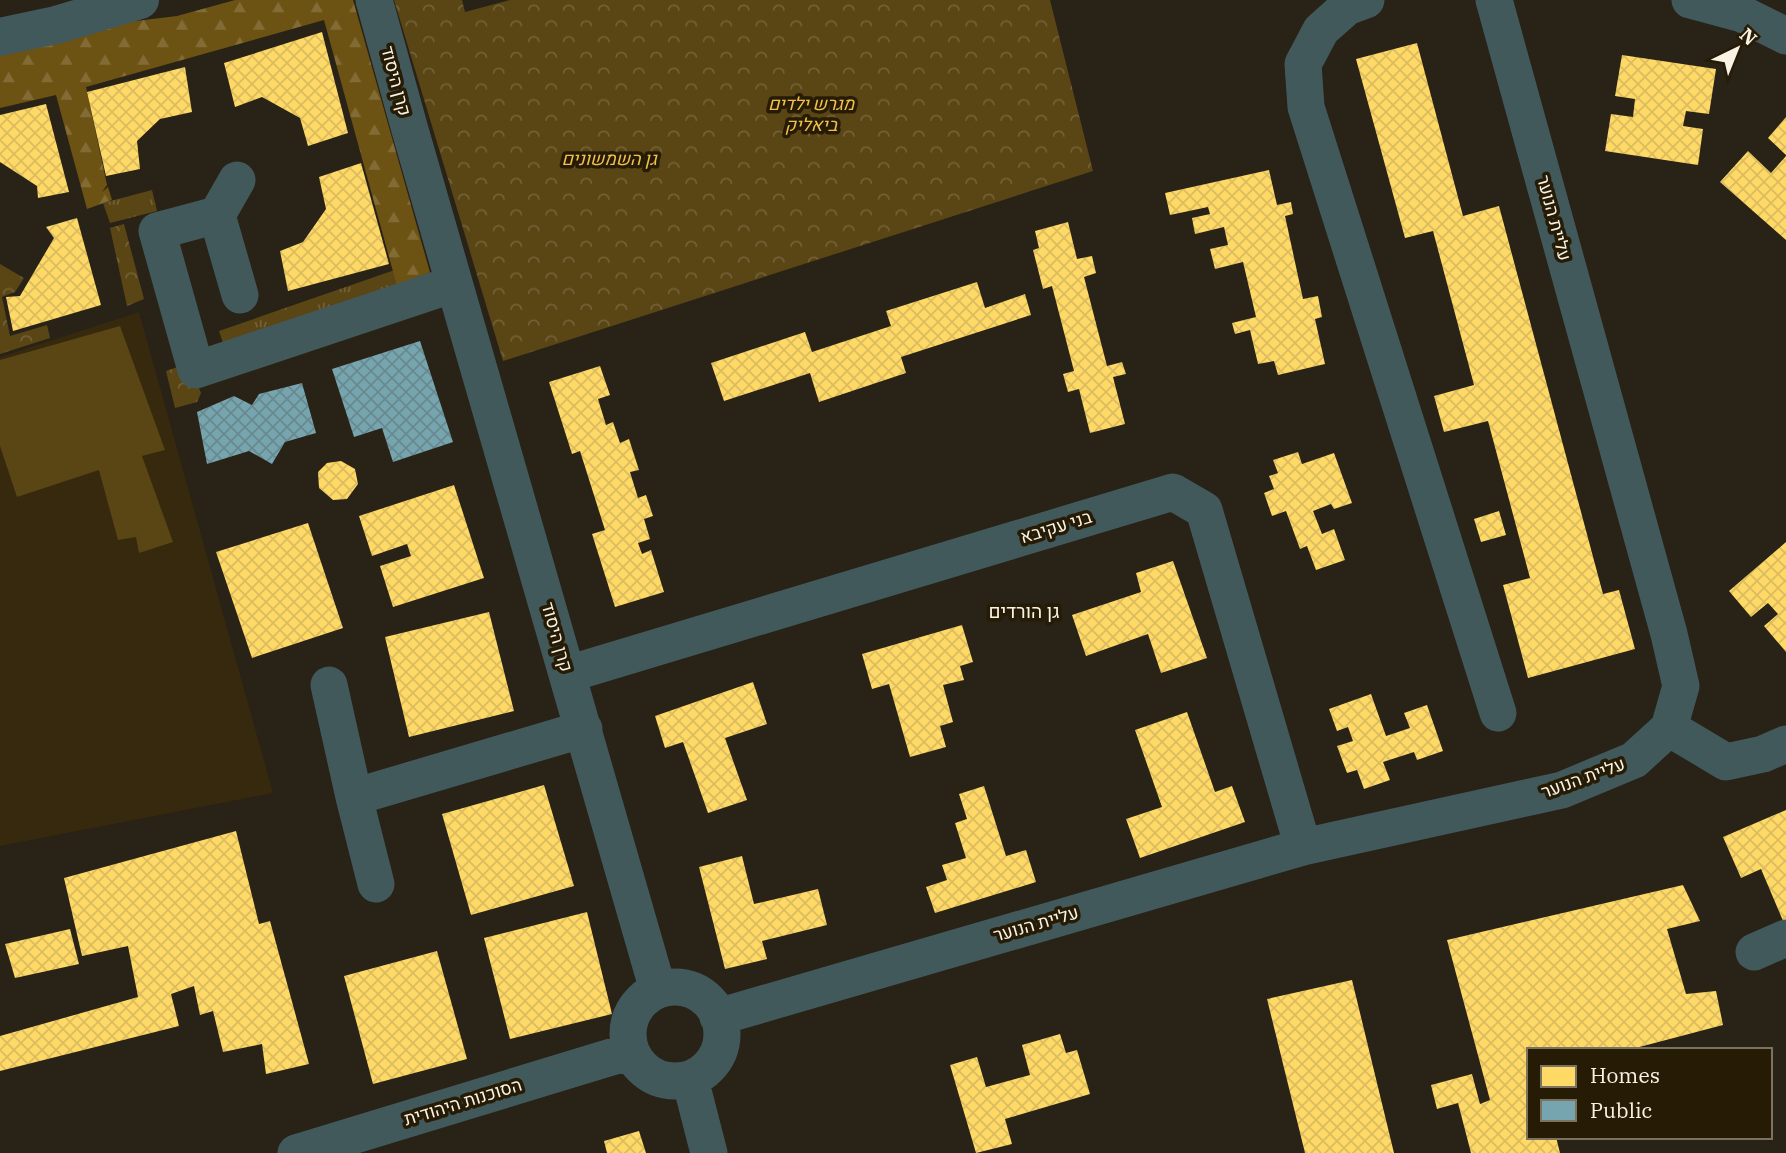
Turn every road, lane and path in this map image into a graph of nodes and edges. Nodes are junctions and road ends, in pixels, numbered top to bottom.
1 (140, 0) edge
2 (374, 0) edge
3 (1366, 0) edge
4 (1494, 0) edge
5 (1690, 0) edge
6 (1786, 35) edge
7 (0, 37) edge
8 (237, 180) dead end
9 (217, 215) junction
10 (454, 284) junction
11 (240, 295) dead end
12 (568, 674) junction
13 (329, 685) dead end
14 (1498, 713) dead end
15 (1669, 728) junction
16 (584, 729) junction
17 (1786, 744) edge
18 (354, 797) junction
19 (1303, 847) junction
20 (376, 884) dead end
21 (658, 990) junction
22 (718, 1017) junction
23 (631, 1051) junction
24 (690, 1079) junction
25 (296, 1153) edge
26 (709, 1153) edge

1 - 7 street
2 - 10 street, קרן היסוד
3 - 14 street
4 - 15 street, עליית הנוער
5 - 6 street
8 - 9 street
9 - 10 street
9 - 11 street
10 - 12 street, קרן היסוד
12 - 16 street, קרן היסוד
12 - 19 street, בני עקיבא
13 - 18 street
15 - 17 street
15 - 19 street, עליית הנוער
16 - 18 street
16 - 21 street, קרן היסוד
18 - 20 street
19 - 22 street, עליית הנוער
21 - 22 street
21 - 23 street
22 - 24 street
23 - 24 street
23 - 25 street, הסוכנות היהודית
24 - 26 street

